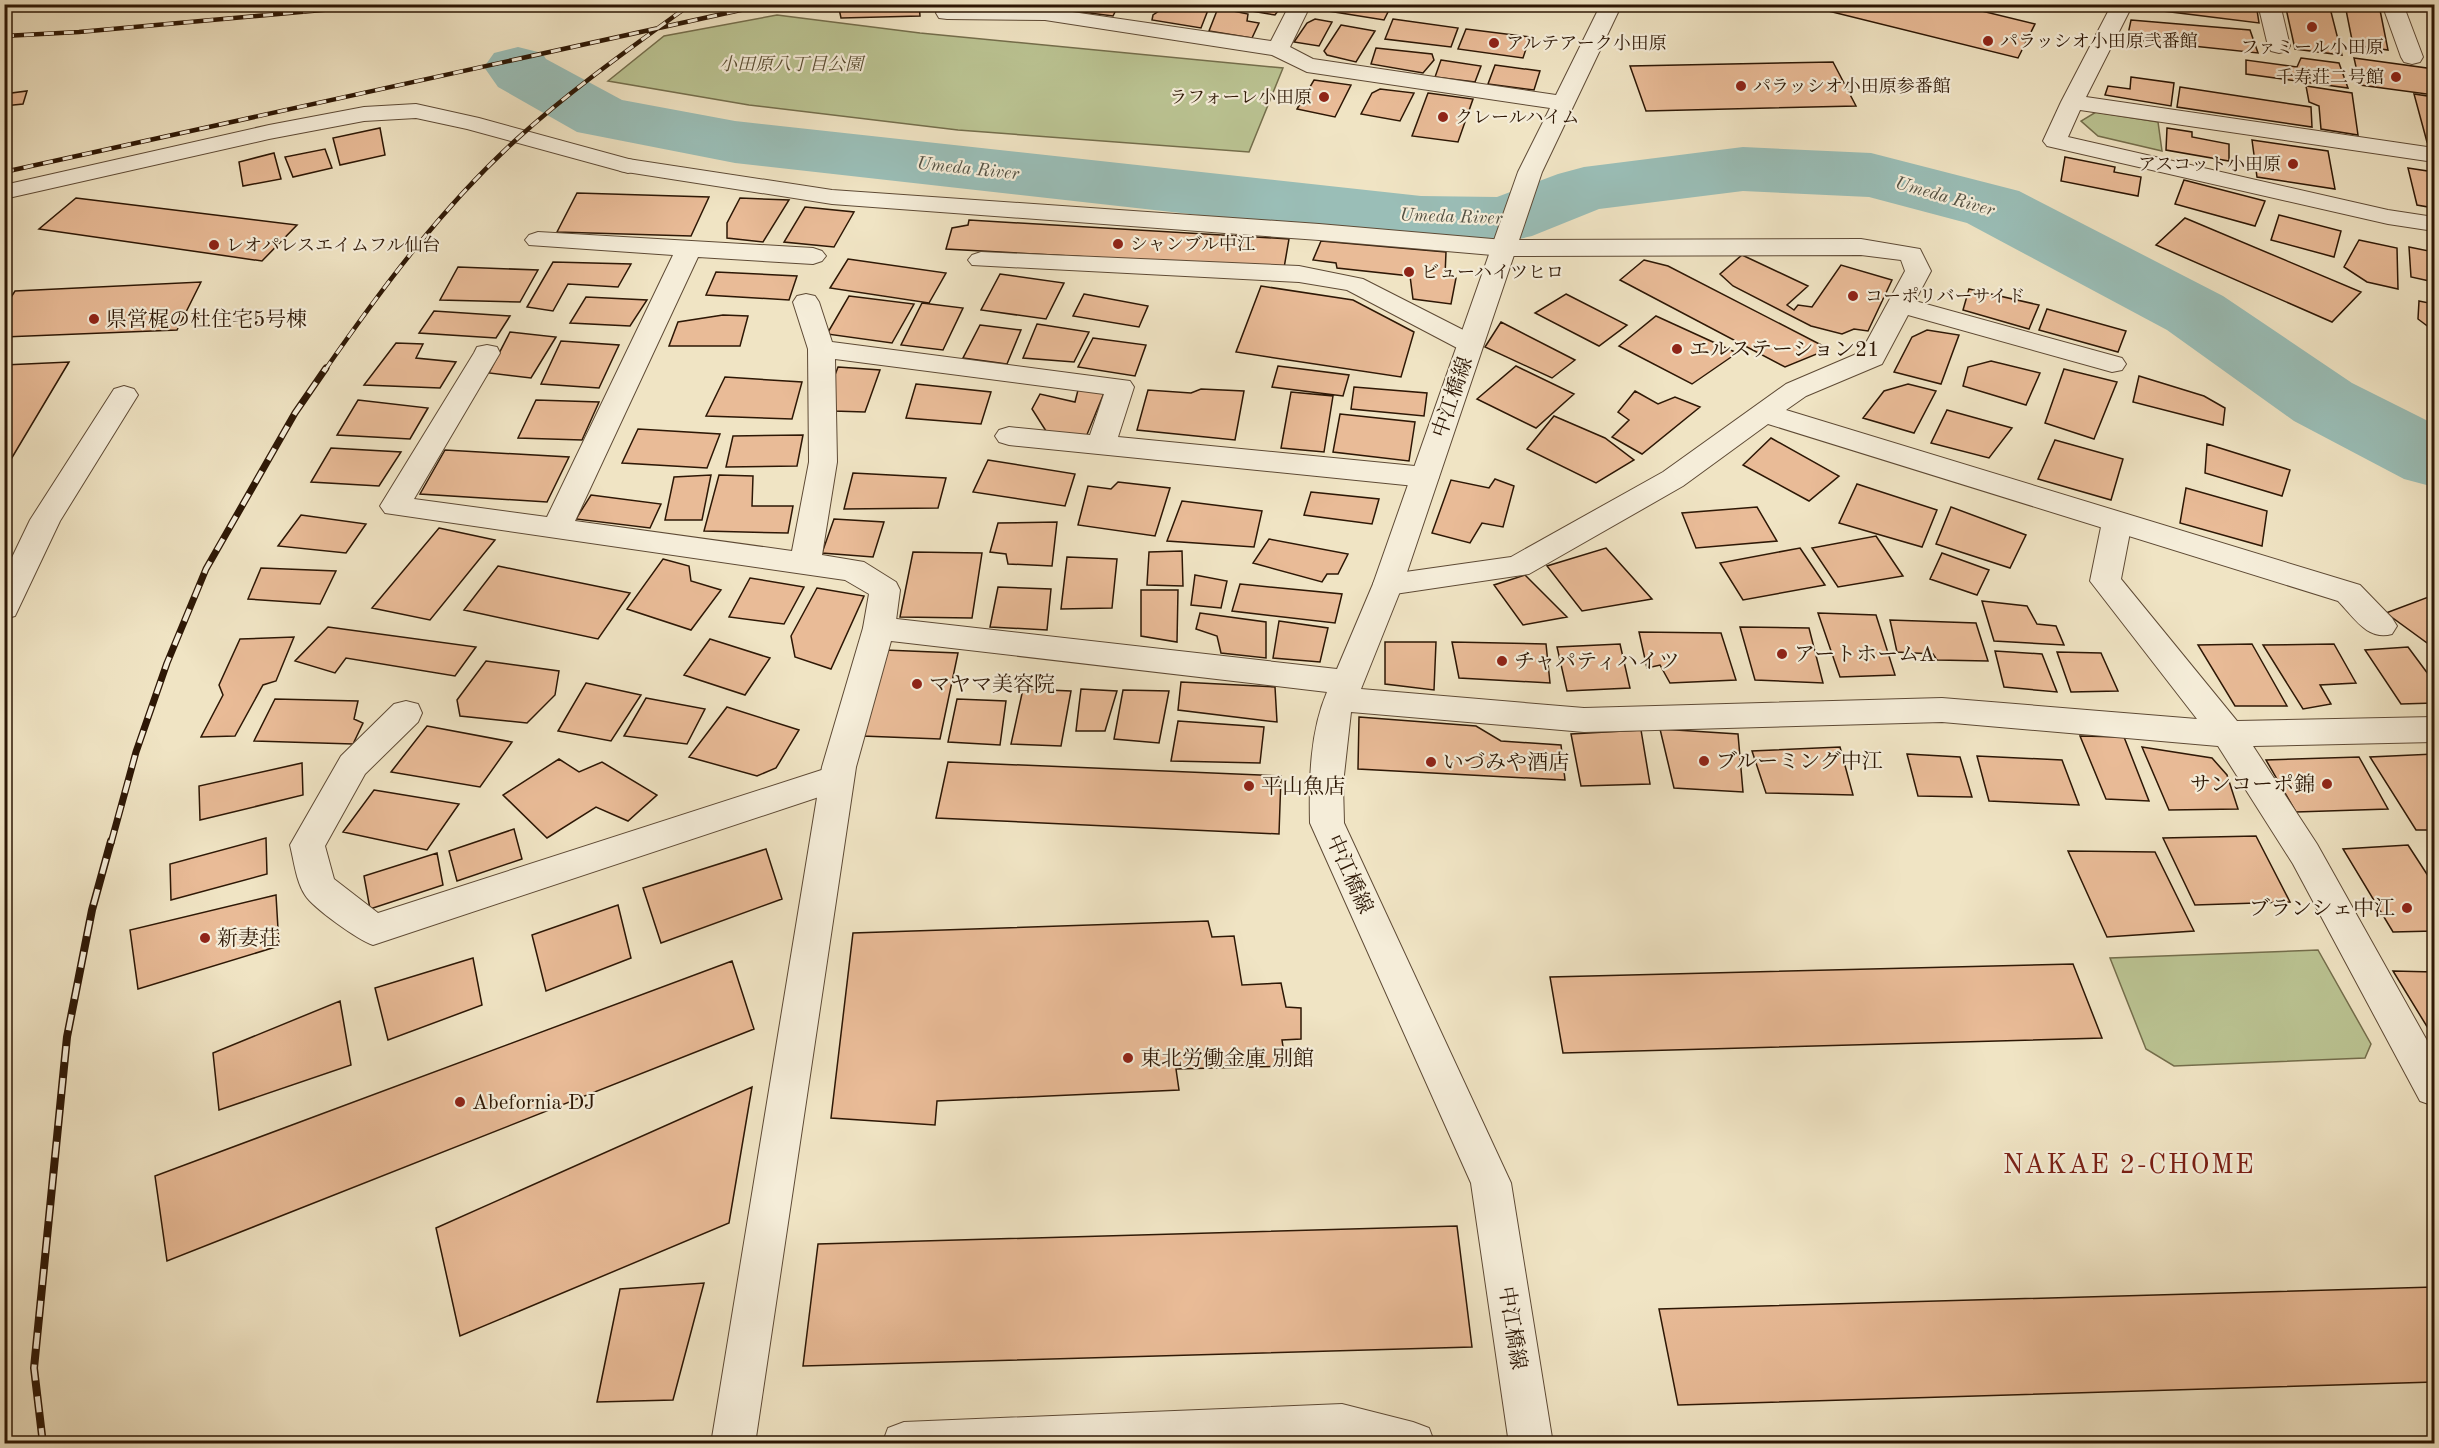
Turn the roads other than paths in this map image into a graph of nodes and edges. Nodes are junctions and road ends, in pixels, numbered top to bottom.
1 (1144, 4) edge
2 (1301, 4) edge
3 (1612, 4) edge
4 (2123, 4) edge
5 (2269, 4) edge
6 (2391, 4) edge
7 (947, 13) dead end
8 (1129, 27) junction
9 (2279, 46) dead end
10 (1278, 49) junction
11 (2412, 57) dead end
12 (2072, 102) junction
13 (1564, 103) junction
14 (2434, 154) edge
15 (4, 192) edge
16 (2434, 224) edge
17 (538, 240) dead end
18 (1506, 242) junction
19 (689, 248) junction
20 (813, 256) dead end
21 (981, 260) dead end
22 (806, 302) dead end
23 (1900, 305) junction
24 (1470, 344) junction
25 (821, 349) junction
26 (487, 353) dead end
27 (2112, 364) dead end
28 (124, 395) dead end
29 (1764, 413) junction
30 (1009, 436) dead end
31 (1101, 445) junction
32 (1425, 477) junction
33 (2117, 522) junction
34 (557, 528) junction
35 (805, 564) junction
36 (1388, 584) junction
37 (4, 608) edge
38 (2381, 626) dead end
39 (879, 628) junction
40 (1344, 691) junction
41 (406, 713) dead end
42 (2434, 729) edge
43 (2228, 734) junction
44 (837, 778) junction
45 (2434, 1089) edge
46 (733, 1443) edge
47 (904, 1443) edge
48 (1413, 1443) edge
49 (1532, 1443) edge

1 - 8 street
2 - 10 street
3 - 13 street
4 - 12 street
5 - 9 street
6 - 11 street
7 - 8 street
8 - 10 street
10 - 13 street
12 - 14 street
12 - 16 street
13 - 18 street, 中江橋線
15 - 18 street
17 - 19 street
18 - 23 street
18 - 24 street, 中江橋線
19 - 20 street
19 - 34 street
21 - 24 street
22 - 25 street
23 - 27 street
23 - 29 street
24 - 32 street, 中江橋線
25 - 31 street
25 - 35 street
26 - 34 street
28 - 37 street
29 - 33 street
29 - 36 street
30 - 31 street
31 - 32 street
32 - 36 street, 中江橋線
33 - 38 street
33 - 43 street
34 - 35 street
35 - 39 street
36 - 40 street, 中江橋線
39 - 40 street
39 - 44 street
40 - 43 street
40 - 49 street, 中江橋線
41 - 44 street
42 - 43 street
43 - 45 street
44 - 46 street
47 - 48 street

